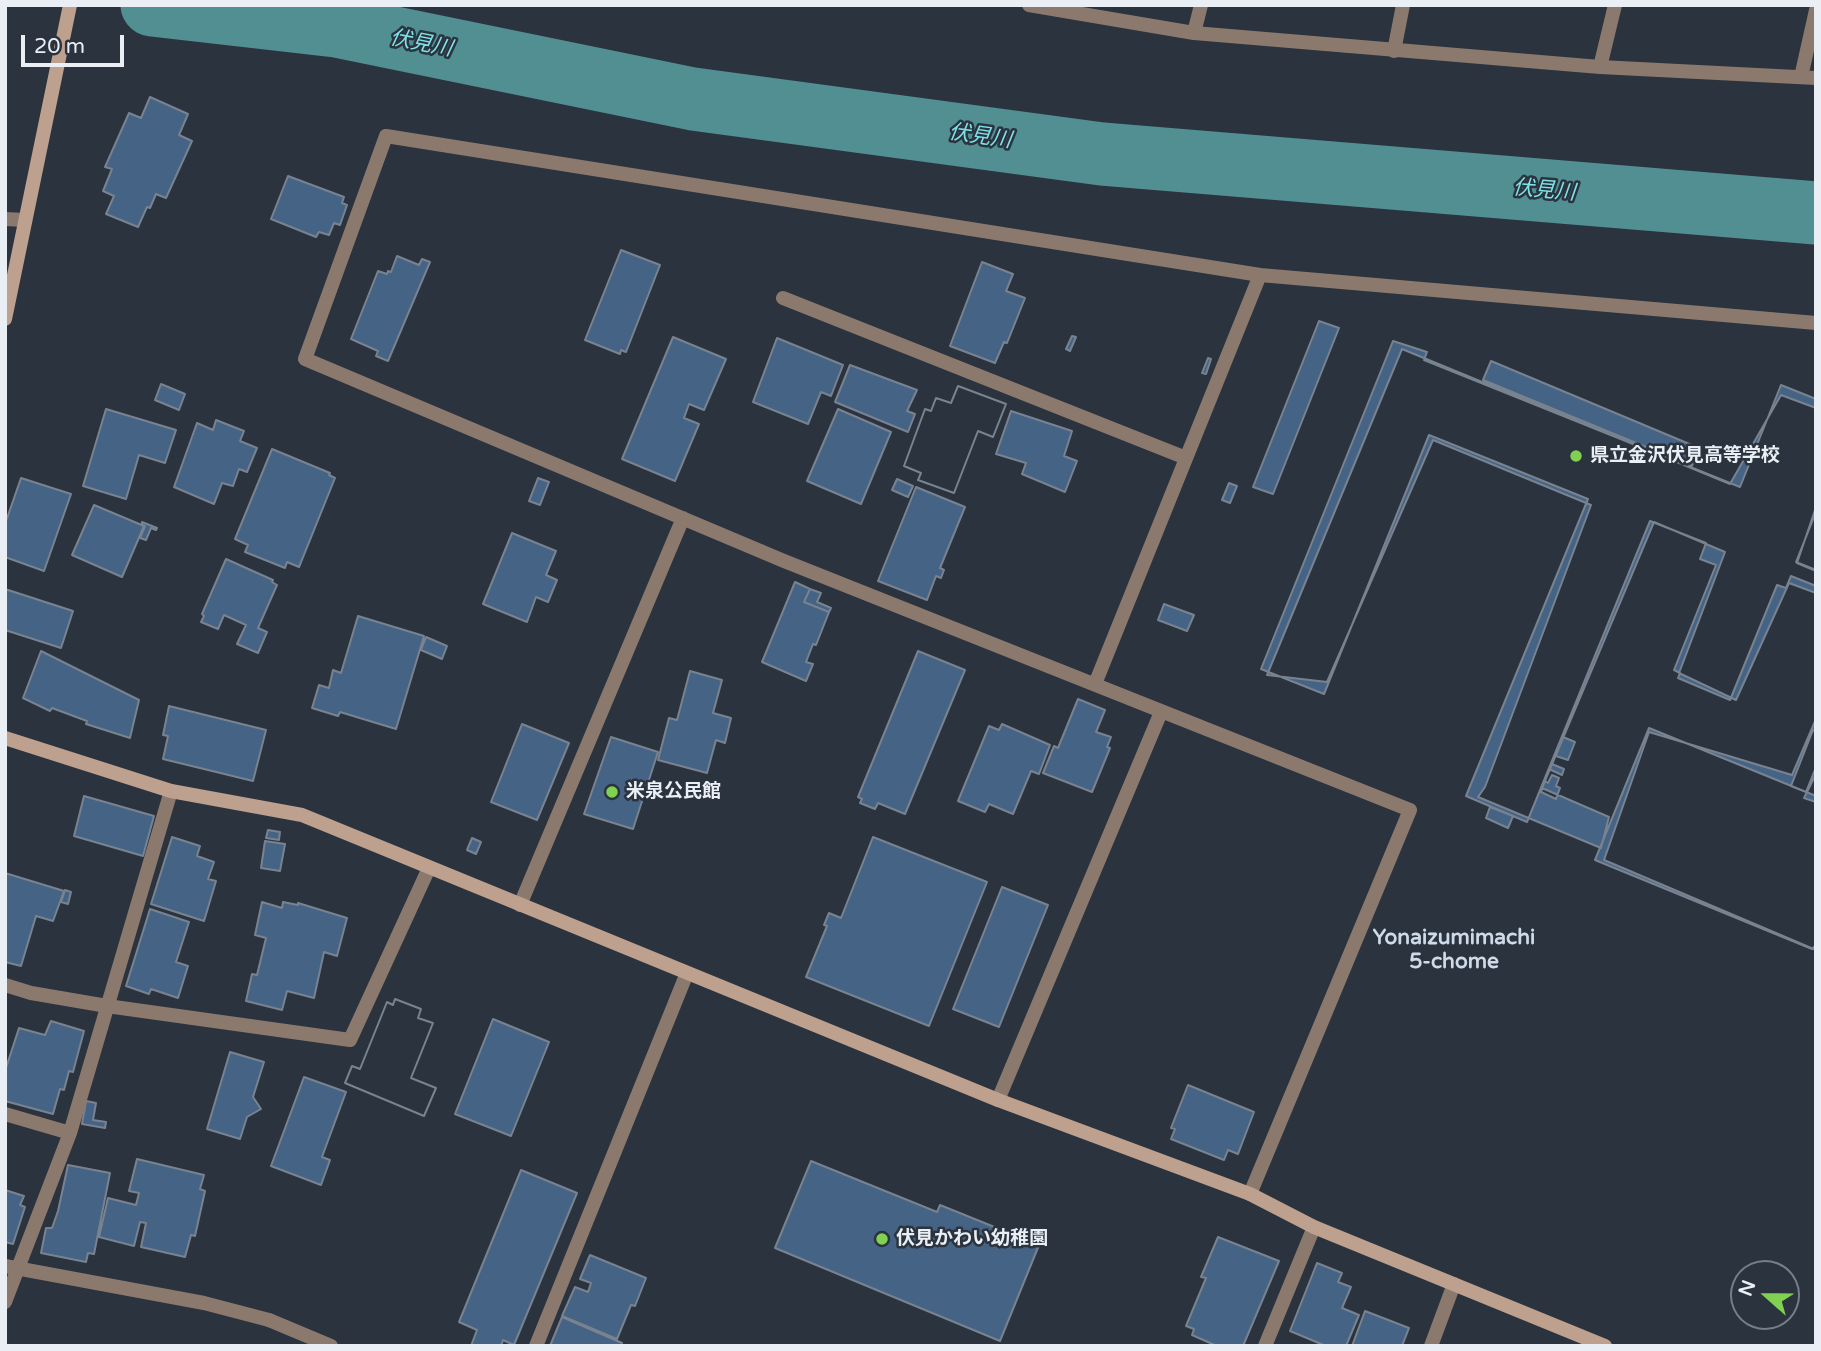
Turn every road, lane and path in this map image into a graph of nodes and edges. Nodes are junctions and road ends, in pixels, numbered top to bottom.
1 (70, 5) edge
2 (1029, 5) edge
3 (1201, 5) edge
4 (1403, 5) edge
5 (1615, 5) edge
6 (1816, 9) edge
7 (1194, 33) junction
8 (1394, 51) junction
9 (1600, 67) junction
10 (1808, 78) edge
11 (5, 219) edge
12 (25, 220) junction
13 (1260, 275) junction
14 (783, 298) dead end
15 (5, 319) edge
16 (1816, 323) edge
17 (1186, 458) junction
18 (683, 518) junction
19 (1095, 684) junction
20 (1161, 712) junction
21 (5, 738) edge
22 (171, 791) junction
23 (429, 868) junction
24 (520, 905) junction
25 (687, 972) junction
26 (5, 985) edge
27 (107, 1006) junction
28 (998, 1100) junction
29 (5, 1114) edge
30 (70, 1133) junction
31 (1250, 1194) junction
32 (1314, 1227) junction
33 (12, 1267) edge
34 (1454, 1284) junction
35 (5, 1302) edge
36 (331, 1346) edge
37 (536, 1346) edge
38 (1265, 1346) edge
39 (1431, 1346) edge
40 (1605, 1346) edge

1 - 12 street
2 - 7 street
3 - 7 street
4 - 8 street
5 - 9 street
6 - 10 street
7 - 8 street
8 - 9 street
9 - 10 street
11 - 12 street
12 - 15 street
13 - 16 street
13 - 17 street
13 - 18 street
14 - 17 street
17 - 19 street
18 - 19 street
18 - 24 street
19 - 20 street
20 - 28 street
20 - 31 street
21 - 22 street
22 - 23 street
22 - 27 street
23 - 24 street
23 - 27 street
24 - 25 street
25 - 28 street
25 - 37 street
26 - 27 street
27 - 30 street
28 - 31 street
29 - 30 street
30 - 33 street
31 - 32 street
32 - 34 street
32 - 38 street
33 - 35 street
33 - 36 street
34 - 39 street
34 - 40 street

